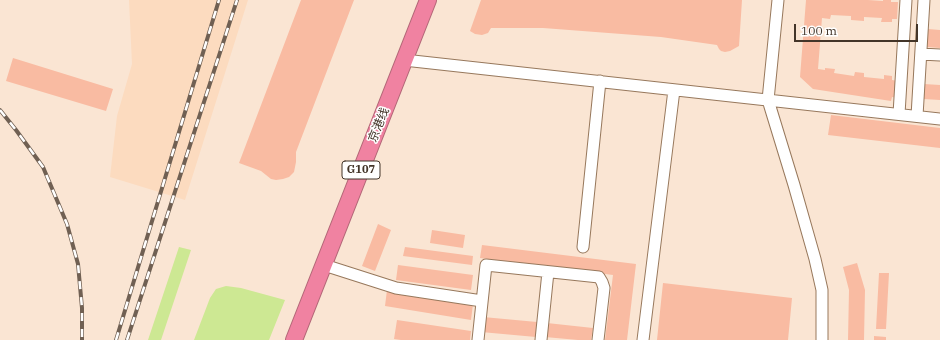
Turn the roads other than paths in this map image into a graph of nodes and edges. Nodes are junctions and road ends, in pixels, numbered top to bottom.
1 (418, 0) edge
2 (428, 0) edge
3 (778, 0) edge
4 (906, 0) edge
5 (924, 0) edge
6 (921, 54) junction
7 (940, 55) edge
8 (404, 60) junction
9 (600, 82) junction
10 (674, 90) junction
11 (768, 100) junction
12 (899, 114) junction
13 (917, 116) junction
14 (940, 119) edge
15 (583, 247) dead end
16 (324, 265) junction
17 (548, 272) junction
18 (482, 301) junction
19 (284, 340) edge
20 (294, 340) edge
21 (478, 340) edge
22 (541, 340) edge
23 (598, 340) edge
24 (643, 340) edge
25 (822, 340) edge

1 - 19 highway, 京港线 / G107
2 - 8 highway, 京港线 / G107
3 - 11 street
4 - 12 street
5 - 6 street
6 - 7 street
6 - 13 street
8 - 9 street
8 - 16 highway, 京港线 / G107
9 - 10 street
9 - 15 street
10 - 11 street
10 - 24 street
11 - 12 street
11 - 25 street
12 - 13 street
13 - 14 street
16 - 18 street
16 - 20 highway, 京港线 / G107
17 - 18 street
17 - 22 street
17 - 23 street
18 - 21 street

